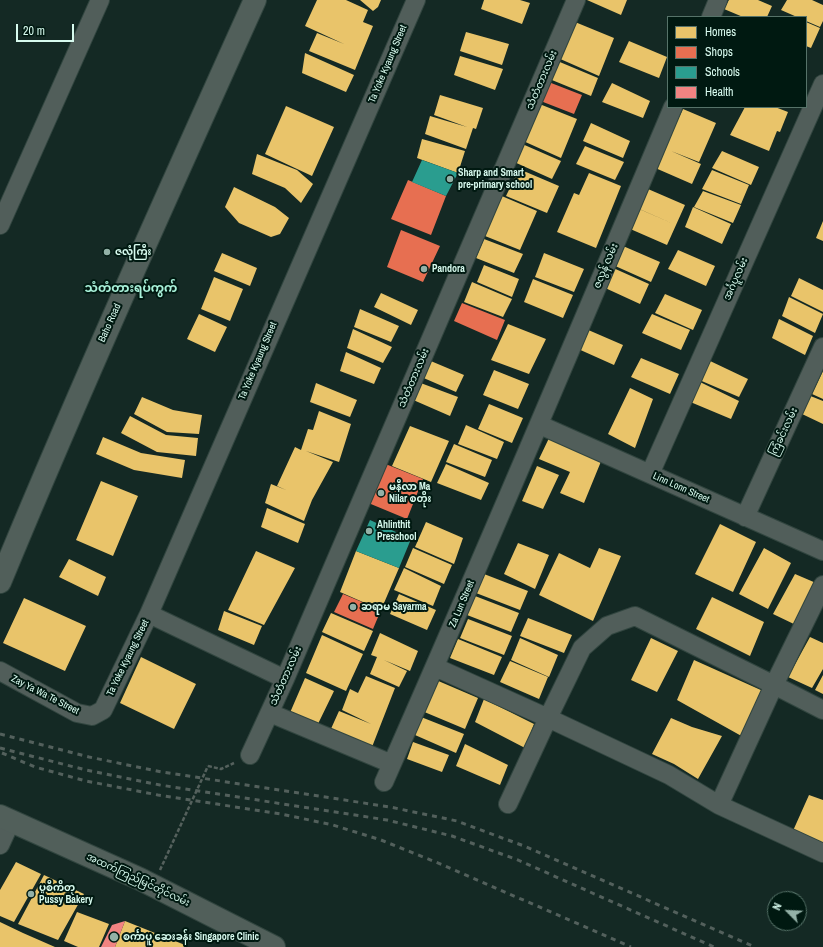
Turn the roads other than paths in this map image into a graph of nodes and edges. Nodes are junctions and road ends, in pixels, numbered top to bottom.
1 (100, 0) edge
2 (255, 0) edge
3 (416, 0) edge
4 (576, 0) edge
5 (718, 0) edge
6 (711, 16) edge
7 (823, 84) edge
8 (673, 108) edge
9 (0, 226) edge
10 (823, 347) edge
11 (540, 425) junction
12 (650, 474) junction
13 (745, 517) junction
14 (823, 552) edge
15 (0, 582) edge
16 (823, 585) edge
17 (148, 614) junction
18 (435, 667) junction
19 (0, 671) edge
20 (285, 679) junction
21 (774, 685) junction
22 (823, 710) edge
23 (270, 713) junction
24 (92, 716) joint
25 (548, 718) junction
26 (250, 755) dead end
27 (392, 764) junction
28 (384, 782) dead end
29 (508, 804) dead end
30 (719, 805) junction
31 (5, 819) edge
32 (0, 845) edge
33 (823, 854) edge
34 (273, 947) edge

1 - 9 street
2 - 15 main road, Baho Road
3 - 17 street, Ta Yoke Kyaung Street
4 - 20 street, သံတံတားလမ်း
5 - 6 street
7 - 12 street, အင်္ဂပူလမ်း
8 - 11 street, ဇလွန် လမ်း
10 - 13 street, ကြံခင်းလမ်း
11 - 12 street, Linn Lonn Street
11 - 18 street, Za Lun Street
12 - 13 street, Linn Lonn Street
13 - 14 street, Linn Lonn Street
16 - 21 street
17 - 20 street
17 - 24 street, Ta Yoke Kyaung Street
18 - 25 street
18 - 27 street, Za Lun Street
19 - 24 street, Zay Ya Wa Te Street
20 - 23 street, သံတံတားလမ်း
21 - 22 street
21 - 25 street
21 - 30 street
23 - 26 street, သံတံတားလမ်း
23 - 27 street
25 - 29 street
25 - 30 street
27 - 28 street, Za Lun Street
30 - 33 street
31 - 32 street
31 - 34 main road, အထက်ကြည်မြင်တိုင်လမ်း

